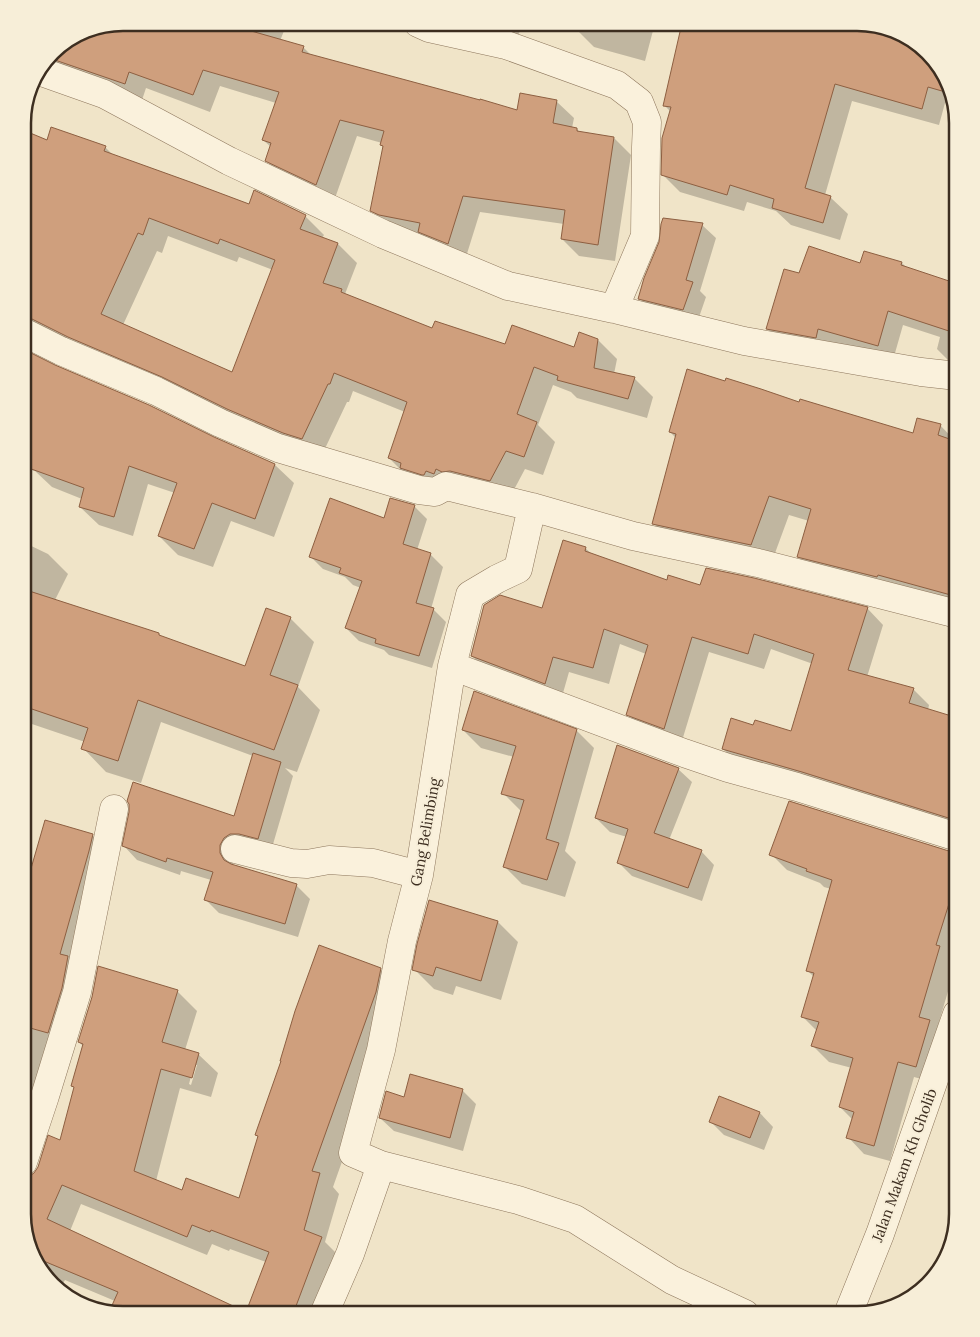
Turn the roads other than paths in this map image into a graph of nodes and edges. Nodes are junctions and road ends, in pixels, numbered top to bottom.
1 (443, 31) edge
2 (46, 74) edge
3 (614, 309) junction
4 (31, 336) edge
5 (949, 375) edge
6 (532, 507) junction
7 (949, 612) edge
8 (452, 666) junction
9 (114, 809) dead end
10 (949, 834) edge
11 (235, 849) dead end
12 (419, 875) junction
13 (949, 1039) edge
14 (31, 1136) edge
15 (380, 1165) junction
16 (327, 1306) edge
17 (728, 1306) edge
18 (851, 1306) edge

1 - 3 street
2 - 3 street
3 - 5 street
4 - 6 street
6 - 7 street
6 - 8 street, Gang Belimbing
8 - 10 street
8 - 12 street, Gang Belimbing
9 - 14 street
11 - 12 street
12 - 15 street, Gang Belimbing
13 - 18 street, Jalan Makam Kh Gholib
15 - 16 street
15 - 17 street

